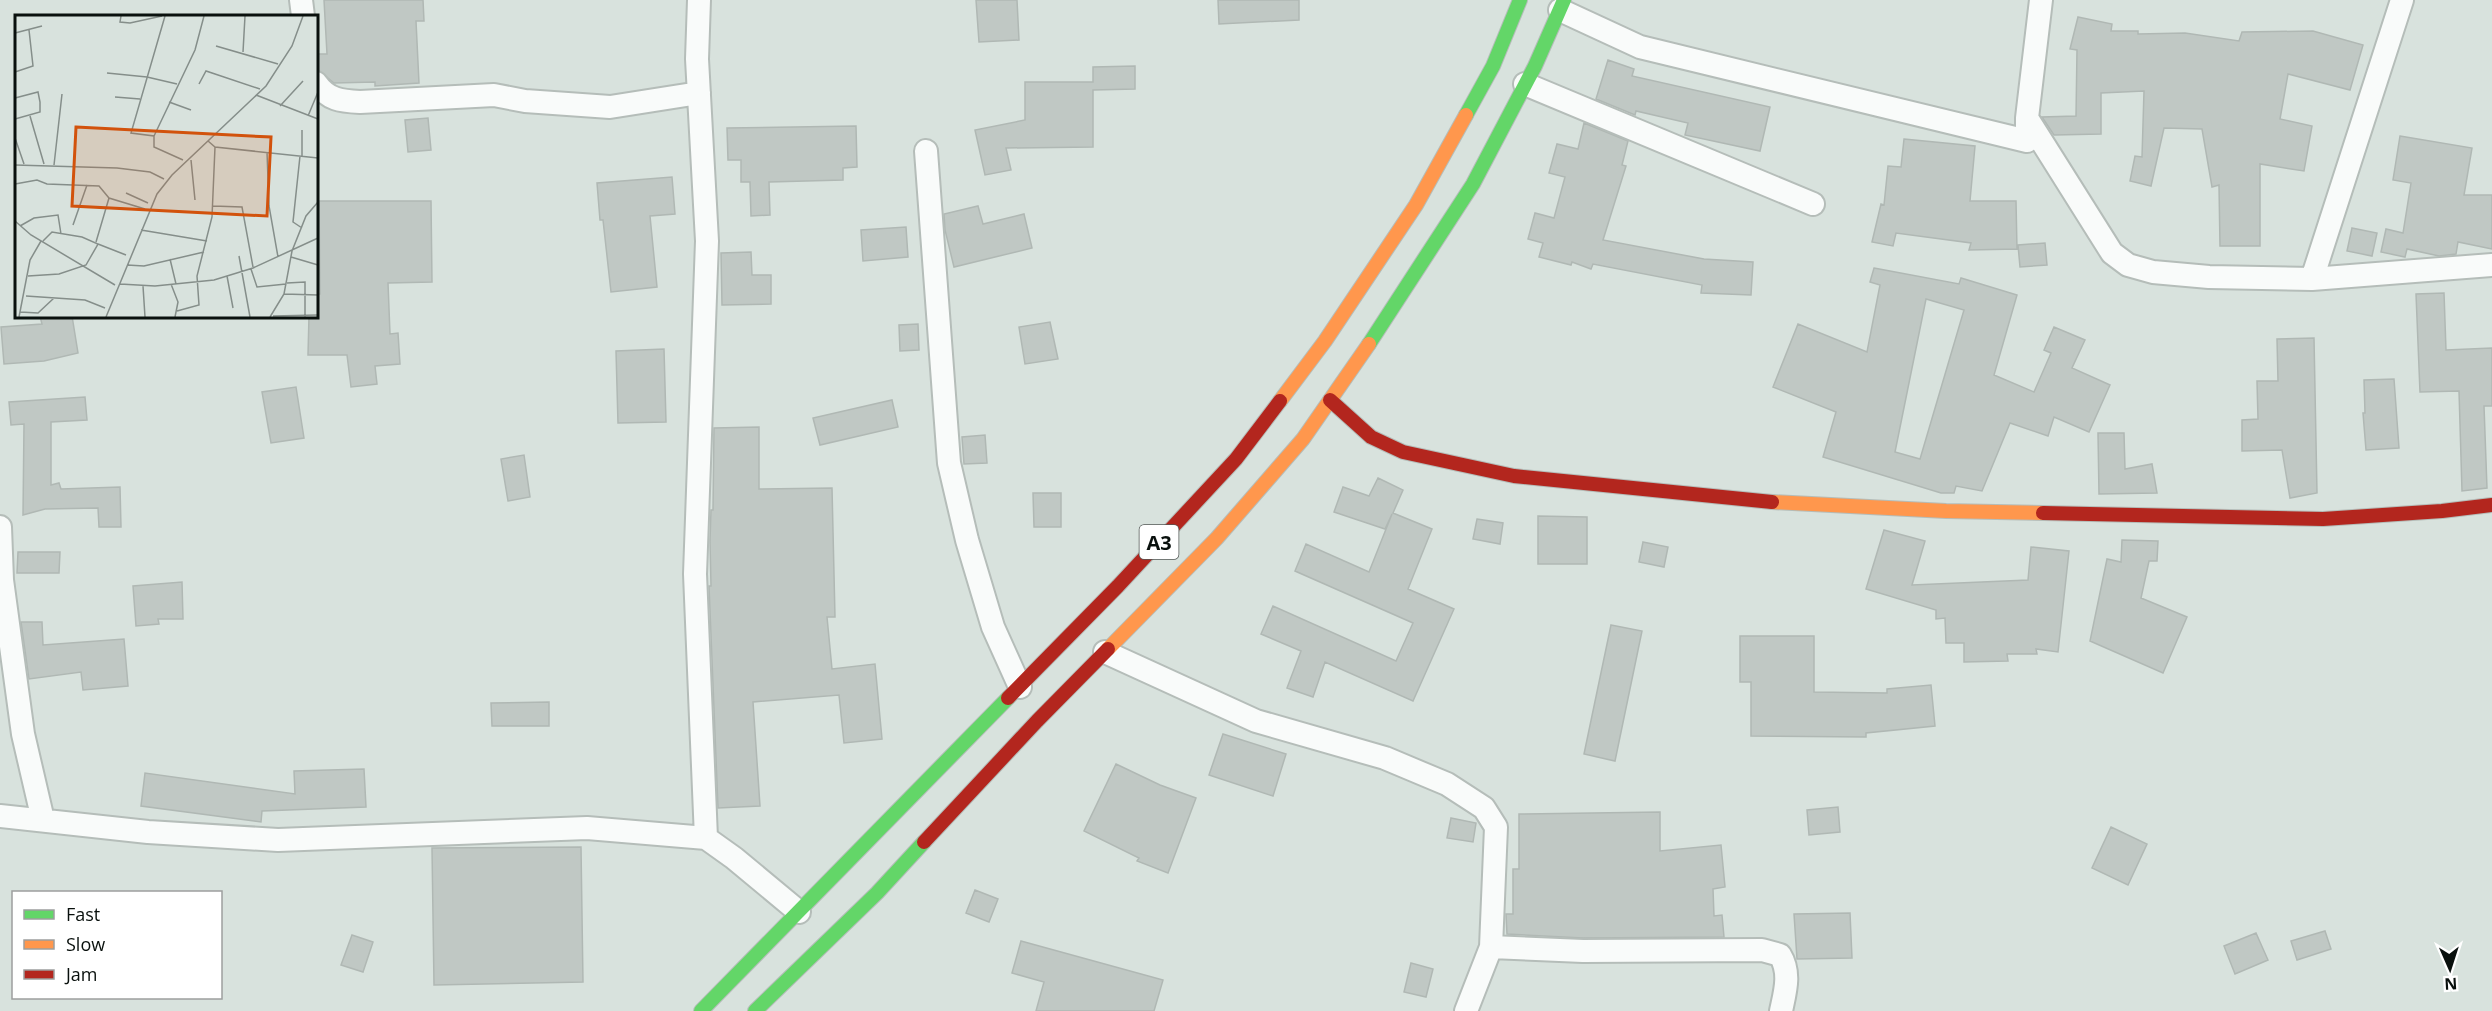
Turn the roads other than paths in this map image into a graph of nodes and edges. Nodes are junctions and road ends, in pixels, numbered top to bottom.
1 (301, 0) edge
2 (699, 0) edge
3 (1520, 0) edge
4 (2041, 0) edge
5 (2402, 0) edge
6 (1562, 5) edge
7 (303, 15) edge
8 (1525, 84) junction
9 (318, 85) edge
10 (699, 93) junction
11 (2027, 118) junction
12 (926, 151) dead end
13 (1813, 204) dead end
14 (2492, 265) edge
15 (2312, 279) junction
16 (1330, 400) junction
17 (2492, 505) edge
18 (0, 528) edge
19 (1105, 652) junction
20 (1020, 687) junction
21 (0, 816) edge
22 (43, 820) junction
23 (706, 838) junction
24 (798, 912) junction
25 (1491, 947) junction
26 (701, 1011) edge
27 (755, 1011) edge
28 (1466, 1011) edge
29 (1781, 1011) edge

1 - 7 street
2 - 10 street
3 - 20 main road, A3
4 - 11 street
5 - 15 street
6 - 8 main road, A3
6 - 11 street
8 - 13 street
8 - 16 main road, A3
9 - 10 street
10 - 23 street
11 - 15 street
12 - 20 street
14 - 15 street
16 - 17 main road
16 - 19 main road, A3
18 - 22 street
19 - 25 street
19 - 27 main road, A3
20 - 24 main road, A3
21 - 22 street
22 - 23 street
23 - 24 street
24 - 26 main road, A3
25 - 28 street
25 - 29 street

